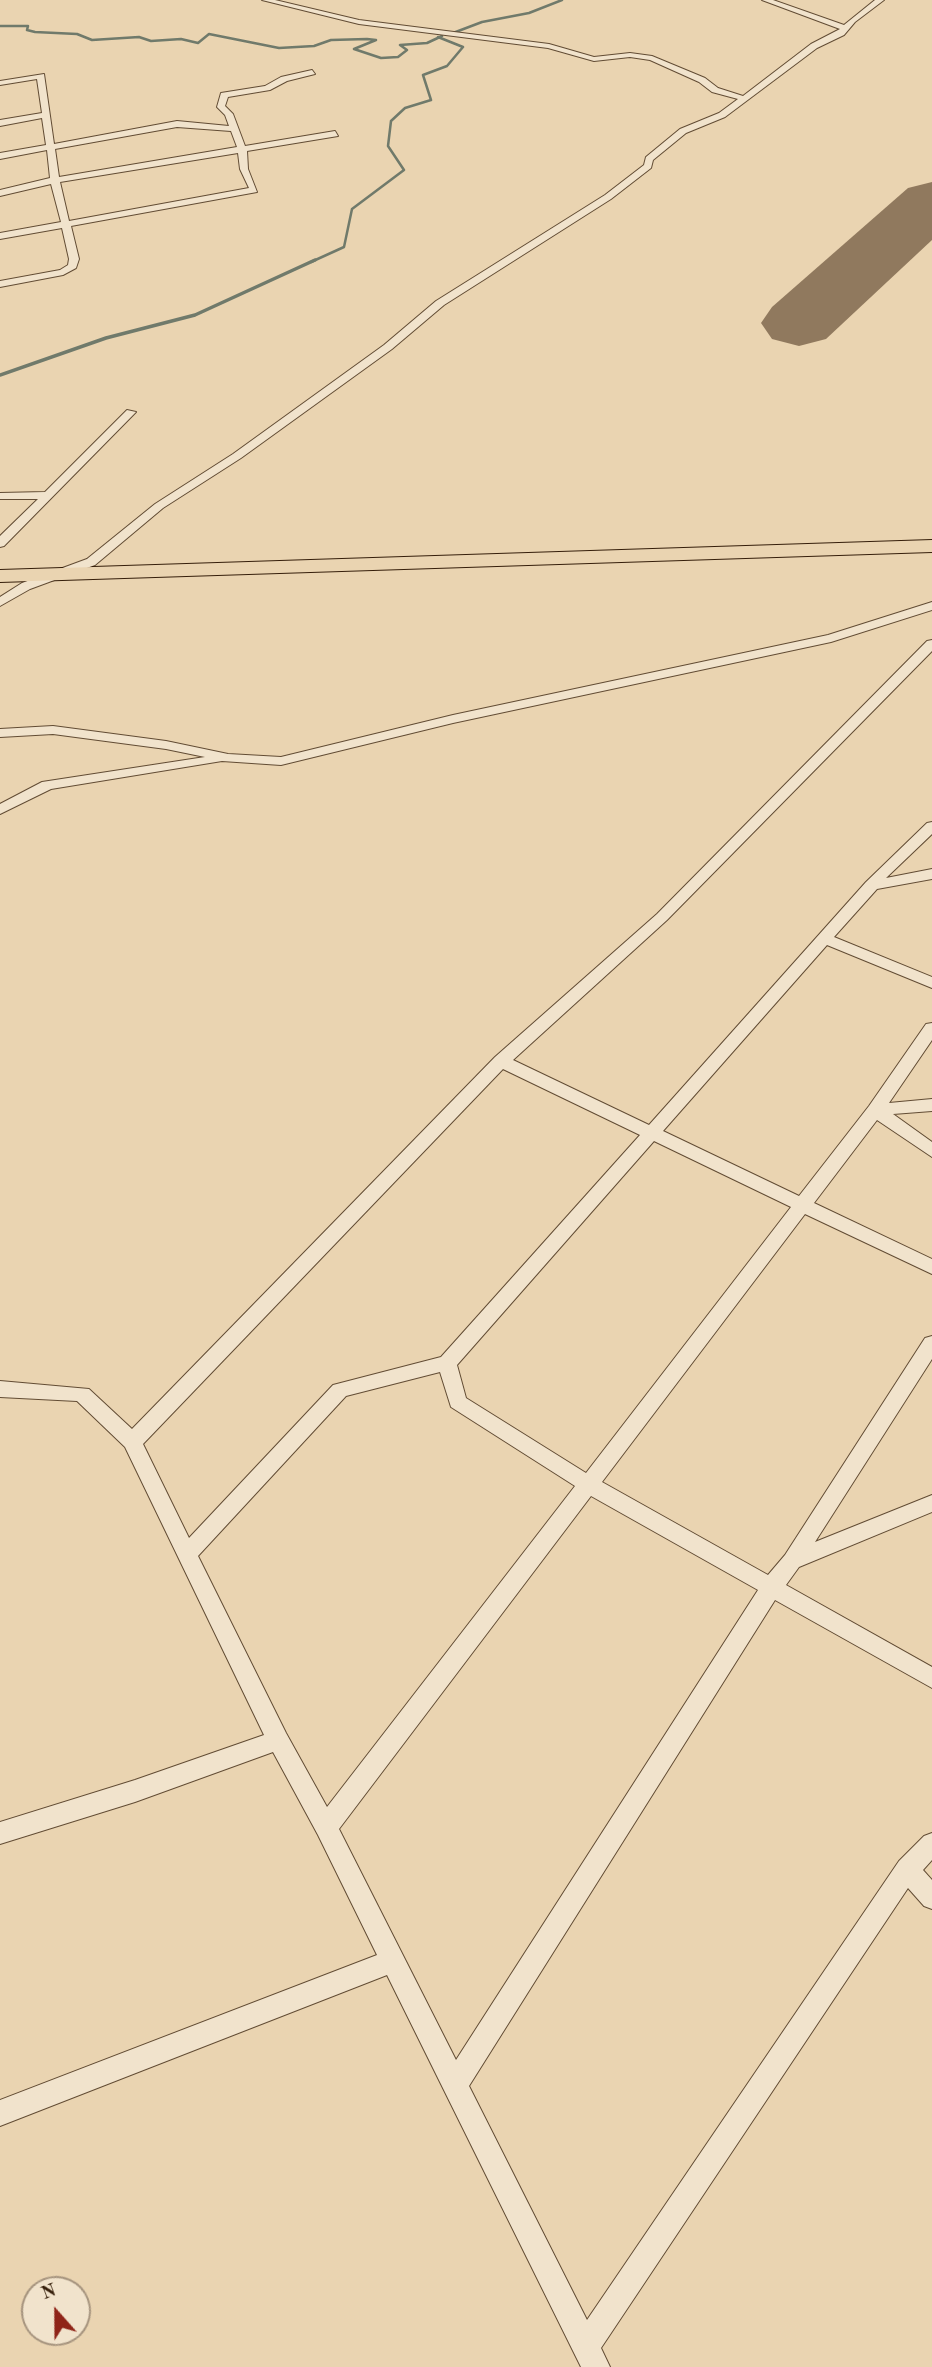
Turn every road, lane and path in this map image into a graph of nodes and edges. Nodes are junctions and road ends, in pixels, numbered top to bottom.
1 (266, 0) edge
2 (766, 0) edge
3 (880, 0) edge
4 (845, 28) junction
5 (312, 72) dead end
6 (0, 83) edge
7 (742, 98) junction
8 (46, 115) junction
9 (0, 123) edge
10 (234, 129) junction
11 (335, 134) dead end
12 (50, 146) junction
13 (242, 149) junction
14 (0, 156) edge
15 (55, 180) junction
16 (0, 193) edge
17 (63, 223) junction
18 (0, 236) edge
19 (0, 284) edge
20 (131, 412) dead end
21 (47, 495) junction
22 (0, 496) edge
23 (0, 543) edge
24 (932, 546) edge
25 (52, 575) junction
26 (0, 576) edge
27 (0, 601) edge
28 (932, 606) edge
29 (932, 644) edge
30 (0, 733) edge
31 (228, 758) junction
32 (0, 810) edge
33 (932, 825) edge
34 (932, 874) edge
35 (871, 885) junction
36 (824, 938) junction
37 (932, 983) edge
38 (932, 1028) edge
39 (501, 1061) junction
40 (932, 1105) edge
41 (875, 1110) junction
42 (649, 1134) junction
43 (932, 1151) edge
44 (802, 1206) junction
45 (932, 1268) edge
46 (932, 1343) edge
47 (447, 1363) junction
48 (0, 1389) edge
49 (132, 1442) junction
50 (589, 1485) junction
51 (932, 1503) edge
52 (188, 1553) junction
53 (792, 1561) junction
54 (770, 1589) junction
55 (932, 1678) edge
56 (278, 1740) junction
57 (326, 1827) junction
58 (0, 1833) edge
59 (932, 1844) edge
60 (907, 1868) junction
61 (932, 1898) edge
62 (393, 1961) junction
63 (455, 2084) junction
64 (0, 2113) edge
65 (591, 2356) edge

1 - 7 street
2 - 4 street
3 - 4 street
4 - 7 street
5 - 10 street
6 - 8 street
7 - 25 street
8 - 9 street
8 - 12 street
10 - 12 street
10 - 13 street
11 - 13 street
12 - 14 street
12 - 15 street
13 - 15 street
13 - 17 street
15 - 16 street
15 - 17 street
17 - 18 street
17 - 19 street
20 - 21 street
21 - 22 street
21 - 23 street
24 - 25 highway
25 - 26 highway
25 - 27 street
28 - 31 street
29 - 39 street
30 - 31 street
31 - 32 street
33 - 35 street
34 - 35 street
35 - 36 street
36 - 37 street
36 - 42 street
38 - 41 street
39 - 42 street
39 - 49 street
40 - 41 street
41 - 43 street
41 - 44 street
42 - 44 street
42 - 47 street
44 - 45 street
44 - 50 street
46 - 53 street
47 - 50 street
47 - 52 street
48 - 49 street
49 - 52 street
50 - 54 street
50 - 57 street
51 - 53 street
52 - 56 street
53 - 54 street
54 - 55 street
54 - 63 street
56 - 57 street
56 - 58 street
57 - 62 street
59 - 60 street
60 - 61 street
60 - 65 street
62 - 63 street
62 - 64 street
63 - 65 street

